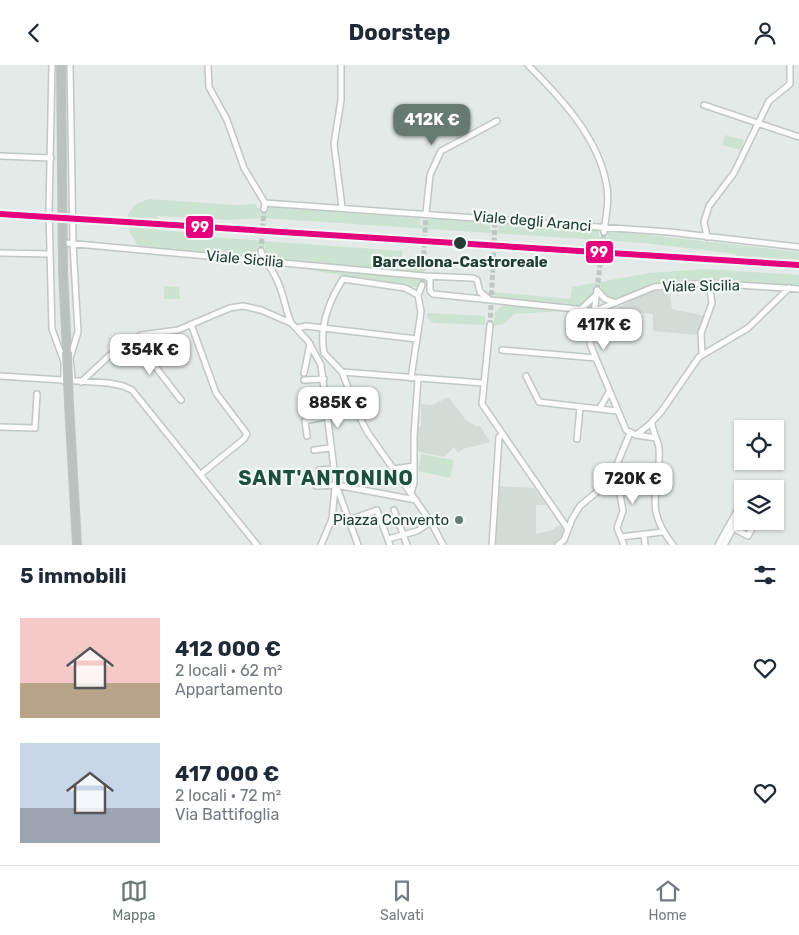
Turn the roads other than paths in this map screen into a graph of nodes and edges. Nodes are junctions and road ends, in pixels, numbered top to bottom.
1 (52, 65) edge
2 (61, 65) edge
3 (70, 65) edge
4 (208, 65) edge
5 (341, 65) edge
6 (528, 65) edge
7 (790, 65) edge
8 (704, 105) dead end
9 (497, 121) dead end
10 (759, 122) junction
11 (799, 137) edge
12 (0, 156) edge
13 (51, 158) junction
14 (342, 207) junction
15 (426, 213) junction
16 (604, 230) junction
17 (707, 237) junction
18 (50, 242) junction
19 (58, 243) dead end
20 (66, 243) dead end
21 (73, 244) junction
22 (799, 247) edge
23 (261, 251) tunnel mouth
24 (0, 253) edge
25 (50, 254) junction
26 (265, 260) junction
27 (434, 275) junction
28 (424, 276) junction
29 (430, 280) junction
30 (708, 283) junction
31 (422, 285) tunnel mouth
32 (789, 288) junction
33 (799, 289) edge
34 (597, 292) junction
35 (418, 295) junction
36 (489, 299) junction
37 (616, 303) junction
38 (608, 307) junction
39 (579, 309) junction
40 (595, 311) junction
41 (291, 323) junction
42 (191, 324) junction
43 (593, 324) junction
44 (490, 325) tunnel mouth
45 (297, 328) junction
46 (324, 329) junction
47 (134, 339) junction
48 (417, 339) junction
49 (310, 344) junction
50 (502, 350) dead end
51 (323, 351) junction
52 (316, 353) junction
53 (702, 354) junction
54 (66, 355) junction
55 (596, 358) junction
56 (342, 372) junction
57 (304, 373) dead end
58 (72, 374) junction
59 (0, 376) edge
60 (526, 376) dead end
61 (411, 378) junction
62 (324, 379) junction
63 (418, 379) junction
64 (304, 380) dead end
65 (67, 381) junction
66 (80, 382) junction
67 (483, 383) junction
68 (609, 392) junction
69 (37, 394) dead end
70 (181, 400) dead end
71 (580, 407) junction
72 (600, 408) junction
73 (617, 411) junction
74 (327, 416) junction
75 (652, 421) junction
76 (0, 427) edge
77 (630, 433) junction
78 (502, 435) junction
79 (636, 435) junction
80 (307, 436) dead end
81 (656, 438) junction
82 (578, 439) dead end
83 (330, 448) junction
84 (314, 450) dead end
85 (414, 466) junction
86 (333, 469) junction
87 (394, 469) junction
88 (201, 474) junction
89 (319, 477) dead end
90 (609, 483) junction
91 (336, 485) junction
92 (316, 486) dead end
93 (411, 493) junction
94 (416, 500) junction
95 (394, 510) dead end
96 (349, 520) junction
97 (734, 520) edge
98 (431, 522) junction
99 (733, 528) edge
100 (568, 529) junction
101 (737, 530) edge
102 (751, 530) edge
103 (662, 532) junction
104 (644, 534) junction
105 (403, 535) junction
106 (621, 537) junction
107 (388, 539) junction
108 (566, 542) edge
109 (725, 543) edge
110 (77, 545) edge
111 (257, 545) edge
112 (321, 545) edge
113 (358, 545) edge
114 (390, 545) edge
115 (407, 545) edge
116 (443, 545) edge
117 (492, 545) edge
118 (558, 545) edge
119 (624, 545) edge
120 (645, 545) edge
121 (673, 545) edge
122 (718, 545) edge
123 (732, 545) edge

1 - 13 street
2 - 54 highway
3 - 21 street
4 - 14 street, Viale degli Aranci
5 - 14 street
6 - 16 street
7 - 10 street
8 - 10 street
9 - 15 street
10 - 11 street
10 - 17 street
12 - 13 street
13 - 18 street
14 - 15 street, Viale degli Aranci
15 - 16 street, Viale degli Aranci
16 - 17 street, Viale degli Aranci
17 - 22 street, Viale degli Aranci
18 - 19 street
18 - 25 street
20 - 21 street, Viale Sicilia
21 - 26 street, Viale Sicilia
21 - 54 street
23 - 26 street
24 - 25 street
25 - 54 street
26 - 28 street, Viale Sicilia
26 - 41 street
27 - 28 street, Viale Sicilia
27 - 29 street
27 - 36 street, Viale Sicilia
28 - 29 street, Viale Sicilia
29 - 36 street, Viale Sicilia
30 - 32 street, Viale Sicilia
30 - 37 street, Viale Sicilia
30 - 53 street
31 - 35 street
32 - 33 street, Viale Sicilia
32 - 53 street
34 - 37 street
34 - 39 street
34 - 40 street
35 - 46 street
35 - 48 street
36 - 39 street, Viale Sicilia
37 - 38 street, Viale Sicilia
38 - 40 street, Viale Sicilia
38 - 43 street
39 - 40 street, Viale Sicilia
39 - 43 street
40 - 43 street
41 - 42 street
41 - 45 street
42 - 47 street
42 - 88 street
43 - 55 street
44 - 67 street
45 - 46 street
45 - 49 street
46 - 48 street
46 - 51 street
47 - 66 street
47 - 70 street
48 - 61 street
49 - 52 street
49 - 57 street
50 - 55 street
51 - 52 street
51 - 56 street
52 - 62 street
53 - 75 street
54 - 58 street
54 - 65 street
54 - 110 highway, bridge
55 - 68 street
56 - 61 street
56 - 87 street
58 - 65 street
58 - 66 street
59 - 65 street
60 - 71 street
61 - 63 street
62 - 64 street
62 - 74 street
63 - 67 street
63 - 85 street
65 - 66 street
66 - 88 street
67 - 78 street
68 - 72 street
68 - 73 street
69 - 76 street
71 - 72 street
71 - 82 street
72 - 73 street
73 - 77 street
74 - 80 street
74 - 83 street
75 - 79 street
75 - 81 street
77 - 79 street
77 - 90 street
78 - 100 street
78 - 117 street
79 - 81 street
81 - 103 street
83 - 84 street
83 - 86 street
85 - 87 street
85 - 93 street
86 - 89 street
86 - 91 street
87 - 93 street
88 - 111 street
90 - 100 street
90 - 106 street
91 - 92 street
91 - 94 street
91 - 96 street
91 - 112 street
93 - 94 street
94 - 98 street
95 - 105 street
96 - 107 street
96 - 113 street
97 - 122 street
98 - 105 street
98 - 116 street
99 - 109 street
100 - 108 street
101 - 102 street
103 - 104 street
103 - 121 street
104 - 106 street
104 - 120 street
105 - 107 street
105 - 115 street
106 - 119 street
107 - 114 street
108 - 118 street
109 - 123 street

